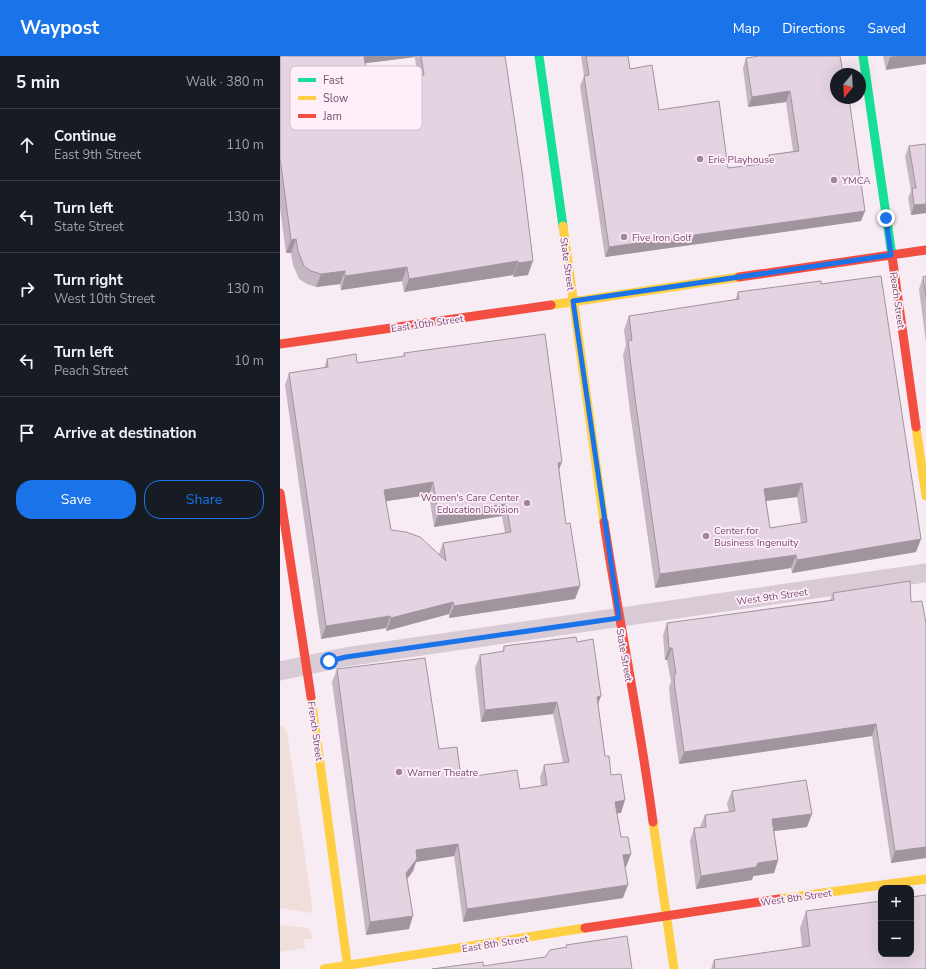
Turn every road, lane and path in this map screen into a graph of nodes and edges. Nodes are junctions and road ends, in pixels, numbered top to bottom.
1 (539, 56) edge
2 (863, 56) edge
3 (926, 250) edge
4 (891, 255) junction
5 (573, 301) junction
6 (280, 344) edge
7 (280, 494) edge
8 (926, 496) edge
9 (926, 573) edge
10 (619, 618) junction
11 (306, 665) junction
12 (280, 671) edge
13 (926, 879) edge
14 (666, 916) junction
15 (348, 967) edge
16 (324, 969) edge
17 (674, 969) edge

1 - 5 main road, State Street
2 - 4 main road, Peach Street
3 - 4 main road, East 10th Street
4 - 5 main road, East 10th Street
4 - 8 main road, Peach Street
5 - 6 main road, East 10th Street
5 - 10 main road, State Street
7 - 11 main road, French Street
9 - 10 street, West 9th Street
10 - 11 street, West 9th Street
10 - 14 main road, State Street
11 - 12 street, West 9th Street
11 - 15 main road, French Street
13 - 14 main road, West 8th Street
14 - 15 main road, East 8th Street
14 - 17 main road, State Street
15 - 16 main road, East 8th Street

